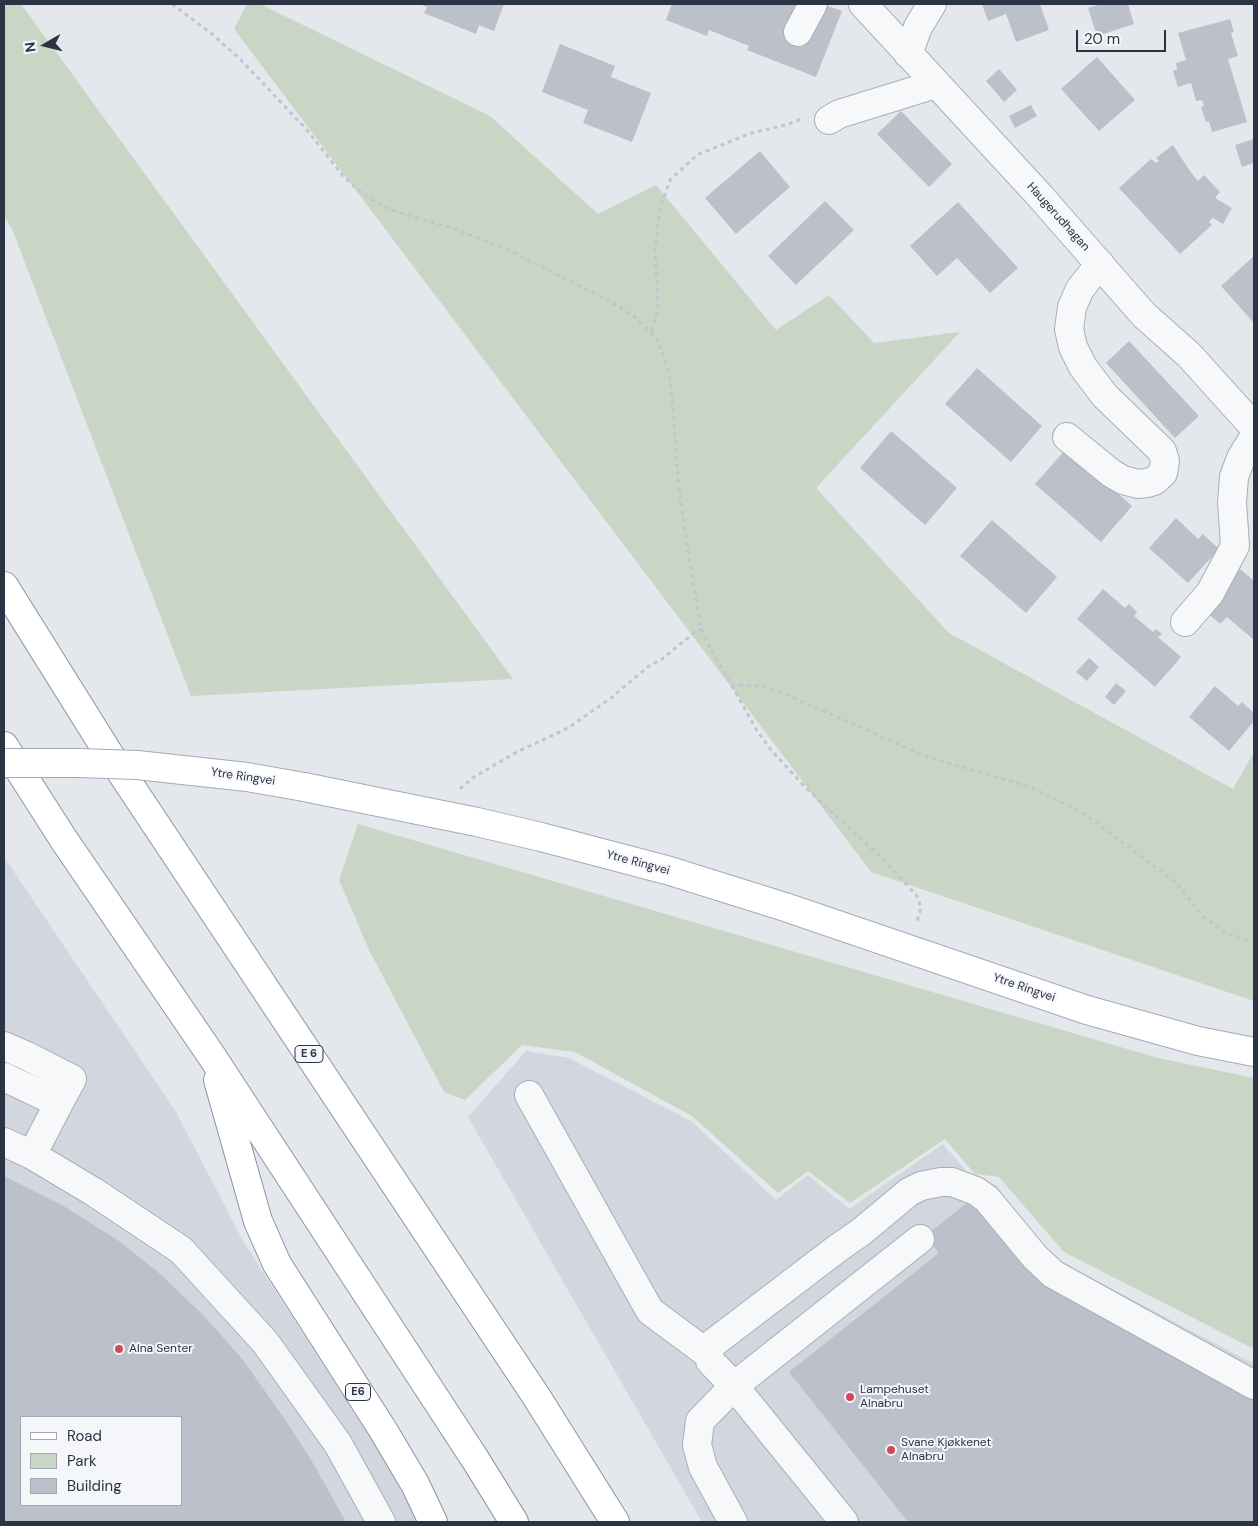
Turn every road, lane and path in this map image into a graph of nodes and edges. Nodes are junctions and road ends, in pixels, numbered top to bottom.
1 (172, 4) edge
2 (813, 4) edge
3 (863, 4) edge
4 (932, 4) edge
5 (798, 32) dead end
6 (908, 54) junction
7 (936, 84) junction
8 (830, 120) joint
9 (1100, 264) junction
10 (652, 332) junction
11 (1254, 427) edge
12 (1067, 437) dead end
13 (1254, 437) edge
14 (4, 586) edge
15 (1185, 622) dead end
16 (701, 630) junction
17 (731, 685) junction
18 (4, 746) edge
19 (4, 763) edge
20 (454, 794) dead end
21 (916, 927) dead end
22 (1254, 943) edge
23 (4, 1046) edge
24 (1254, 1052) edge
25 (211, 1055) junction
26 (4, 1077) edge
27 (529, 1096) dead end
28 (59, 1103) junction
29 (4, 1142) edge
30 (32, 1155) junction
31 (920, 1239) dead end
32 (708, 1354) junction
33 (1254, 1385) edge
34 (734, 1386) junction
35 (381, 1522) edge
36 (433, 1522) edge
37 (514, 1522) edge
38 (615, 1522) edge
39 (733, 1522) edge
40 (844, 1522) edge

1 - 10 path
2 - 5 street
3 - 6 street, Haugerudhagan
4 - 6 street
6 - 7 street, Haugerudhagan
7 - 8 street
7 - 9 street, Haugerudhagan
8 - 10 path
9 - 11 street, Haugerudhagan
9 - 12 street
10 - 16 path
13 - 15 street
14 - 38 main road, E 6
16 - 17 path
16 - 20 path
17 - 21 path
17 - 22 path
18 - 25 main road
19 - 24 main road, Ytre Ringvei, bridge
23 - 28 street
25 - 36 main road, E6
25 - 37 main road
26 - 28 street
27 - 32 street
28 - 30 street
29 - 30 street
30 - 35 street
31 - 34 street
32 - 33 street
32 - 34 street
34 - 39 street
34 - 40 street

